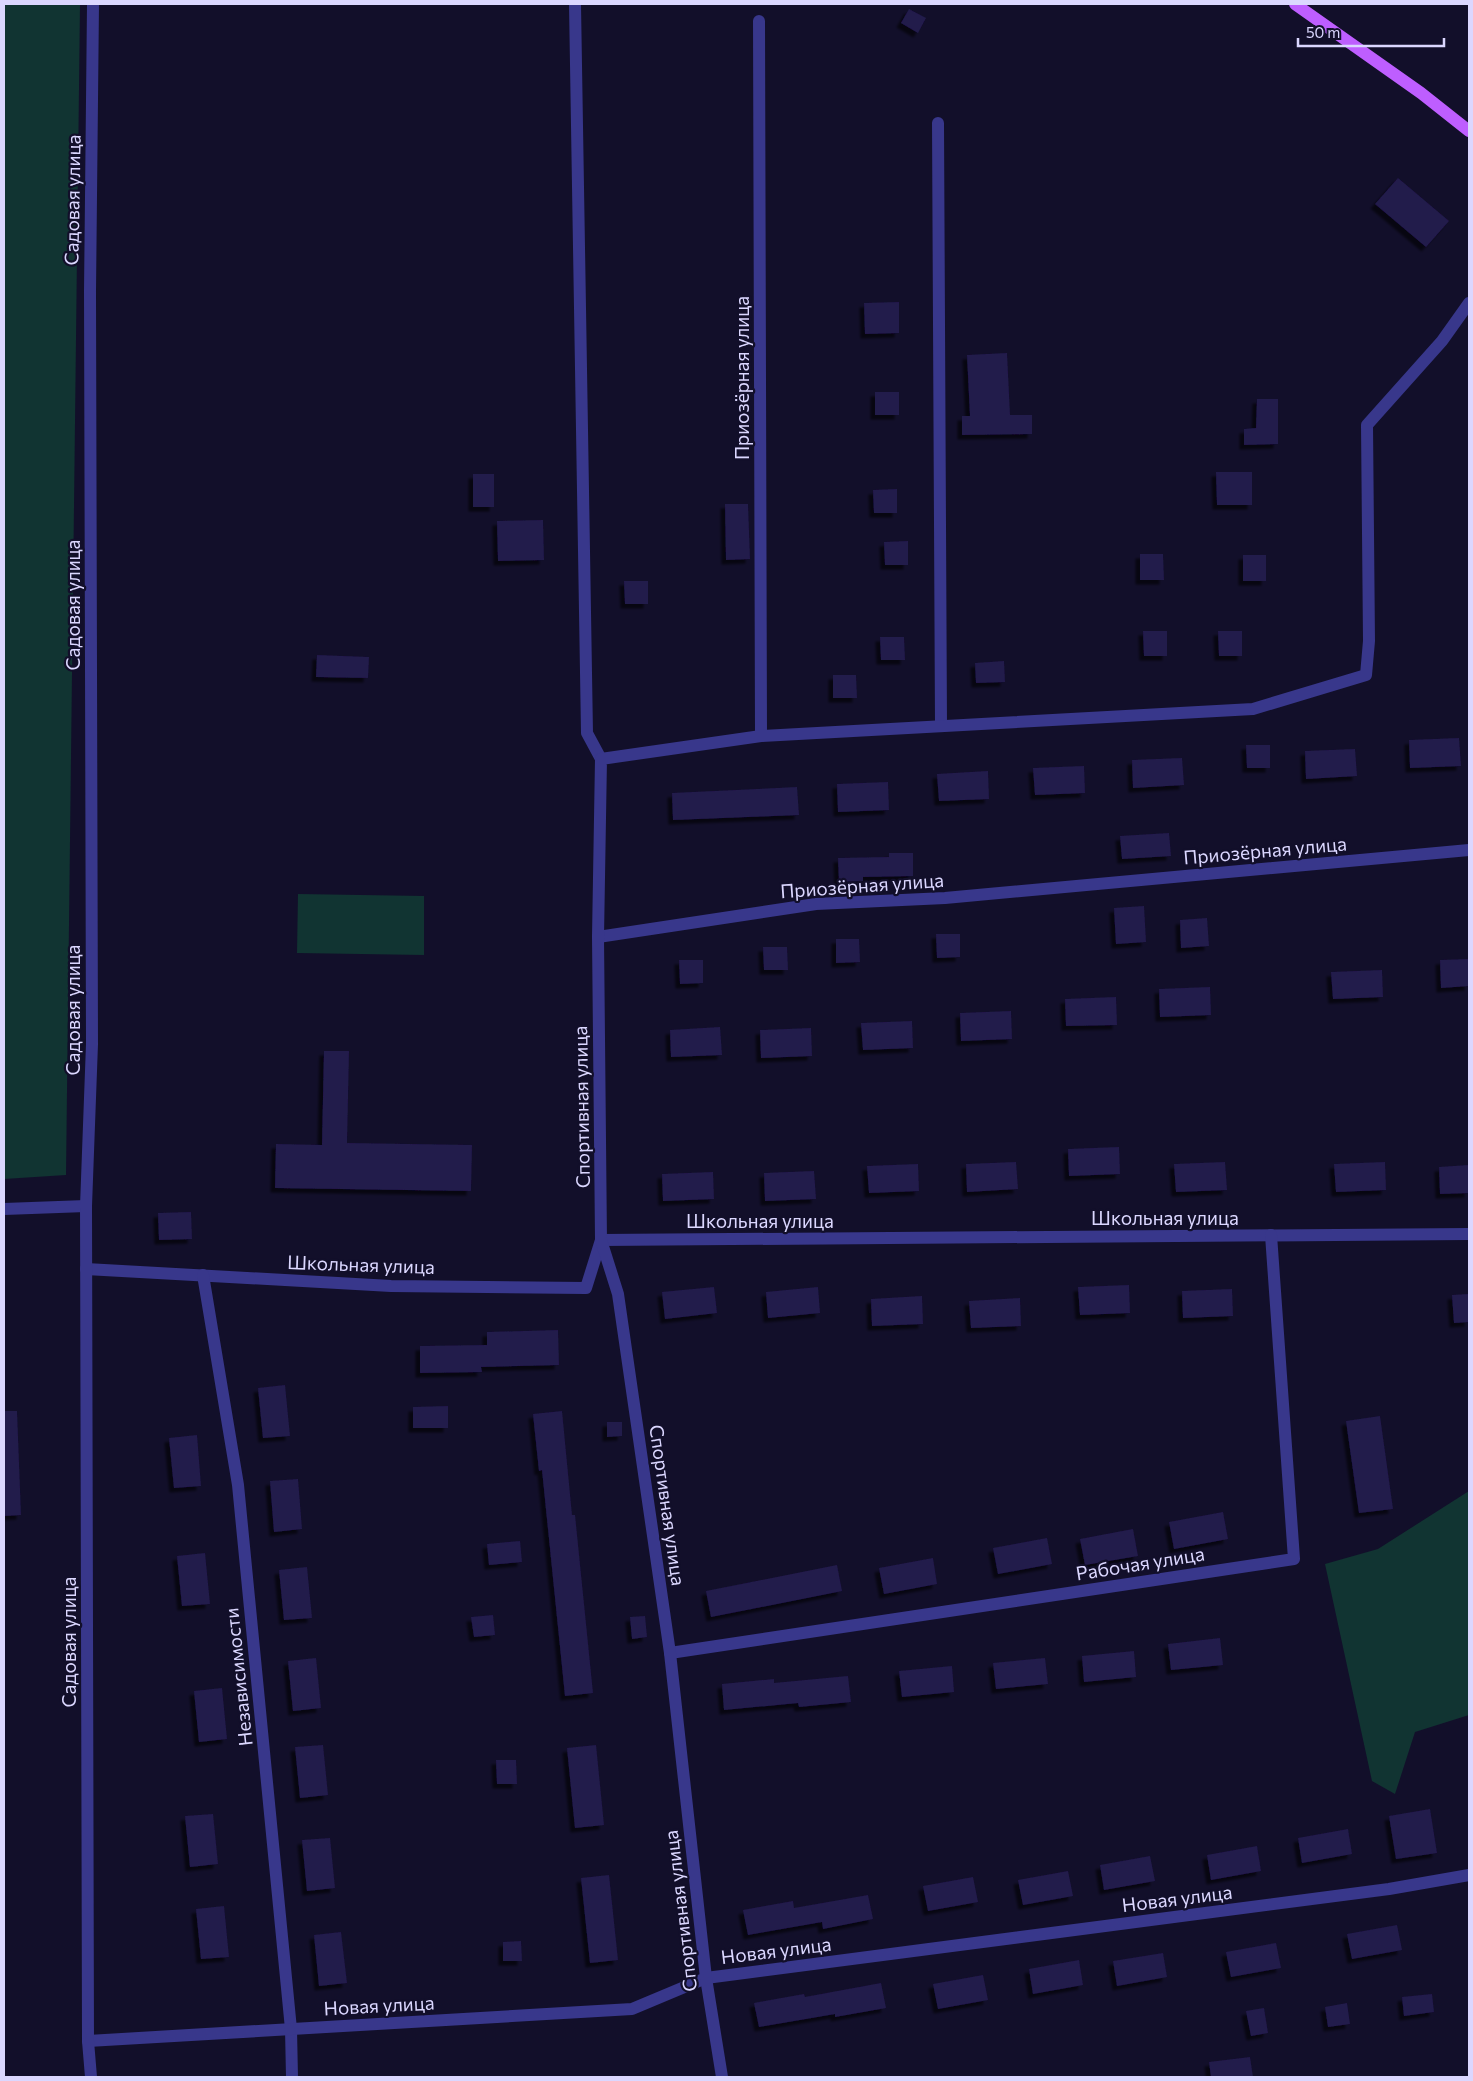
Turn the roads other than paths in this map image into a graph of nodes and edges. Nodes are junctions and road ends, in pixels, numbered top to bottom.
1 (93, 4) edge
2 (575, 4) edge
3 (1294, 4) edge
4 (759, 21) dead end
5 (938, 123) dead end
6 (1469, 131) edge
7 (1469, 303) edge
8 (941, 725) junction
9 (761, 736) junction
10 (601, 759) junction
11 (1469, 850) edge
12 (598, 937) junction
13 (86, 1206) junction
14 (4, 1209) edge
15 (1469, 1234) edge
16 (1271, 1235) junction
17 (601, 1240) junction
18 (86, 1269) junction
19 (203, 1275) junction
20 (670, 1653) junction
21 (1469, 1874) edge
22 (706, 1978) junction
23 (290, 2029) junction
24 (88, 2041) junction
25 (91, 2077) edge
26 (292, 2077) edge
27 (722, 2077) edge

1 - 13 street, Садовая улица
2 - 10 street
3 - 6 main road
4 - 9 street, Приозёрная улица
5 - 8 street
7 - 8 street
8 - 9 street
9 - 10 street
10 - 12 street
11 - 12 street, Приозёрная улица
12 - 17 street, Спортивная улица
13 - 14 street
13 - 18 street, Садовая улица
15 - 16 street, Школьная улица
16 - 17 street, Школьная улица
16 - 20 street, Рабочая улица
17 - 19 street, Школьная улица
17 - 20 street, Спортивная улица
18 - 19 street, Школьная улица
18 - 24 street, Садовая улица
19 - 23 street, Независимости
20 - 22 street, Спортивная улица
21 - 22 street, Новая улица
22 - 23 street, Новая улица
22 - 27 street, Спортивная улица
23 - 24 street, Новая улица
23 - 26 street, Независимости
24 - 25 street, Садовая улица

